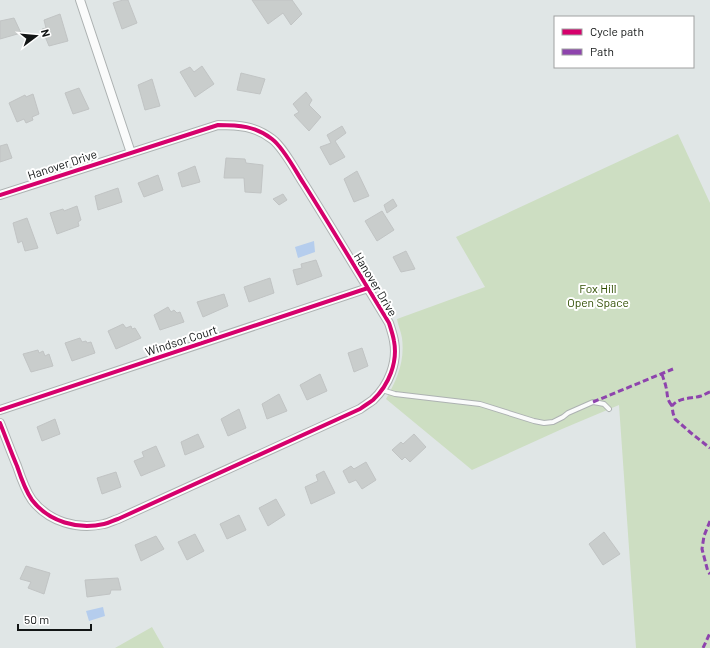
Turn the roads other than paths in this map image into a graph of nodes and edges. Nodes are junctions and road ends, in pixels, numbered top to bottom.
1 (80, 0) edge
2 (130, 152) junction
3 (0, 195) edge
4 (368, 288) junction
5 (382, 390) junction
6 (609, 409) dead end
7 (0, 410) edge
8 (0, 423) edge

1 - 2 street
2 - 3 street, Hanover Drive
2 - 4 street, Hanover Drive
4 - 5 street, Hanover Drive
4 - 7 street, Windsor Court
5 - 6 lane
5 - 8 street, Hanover Drive

